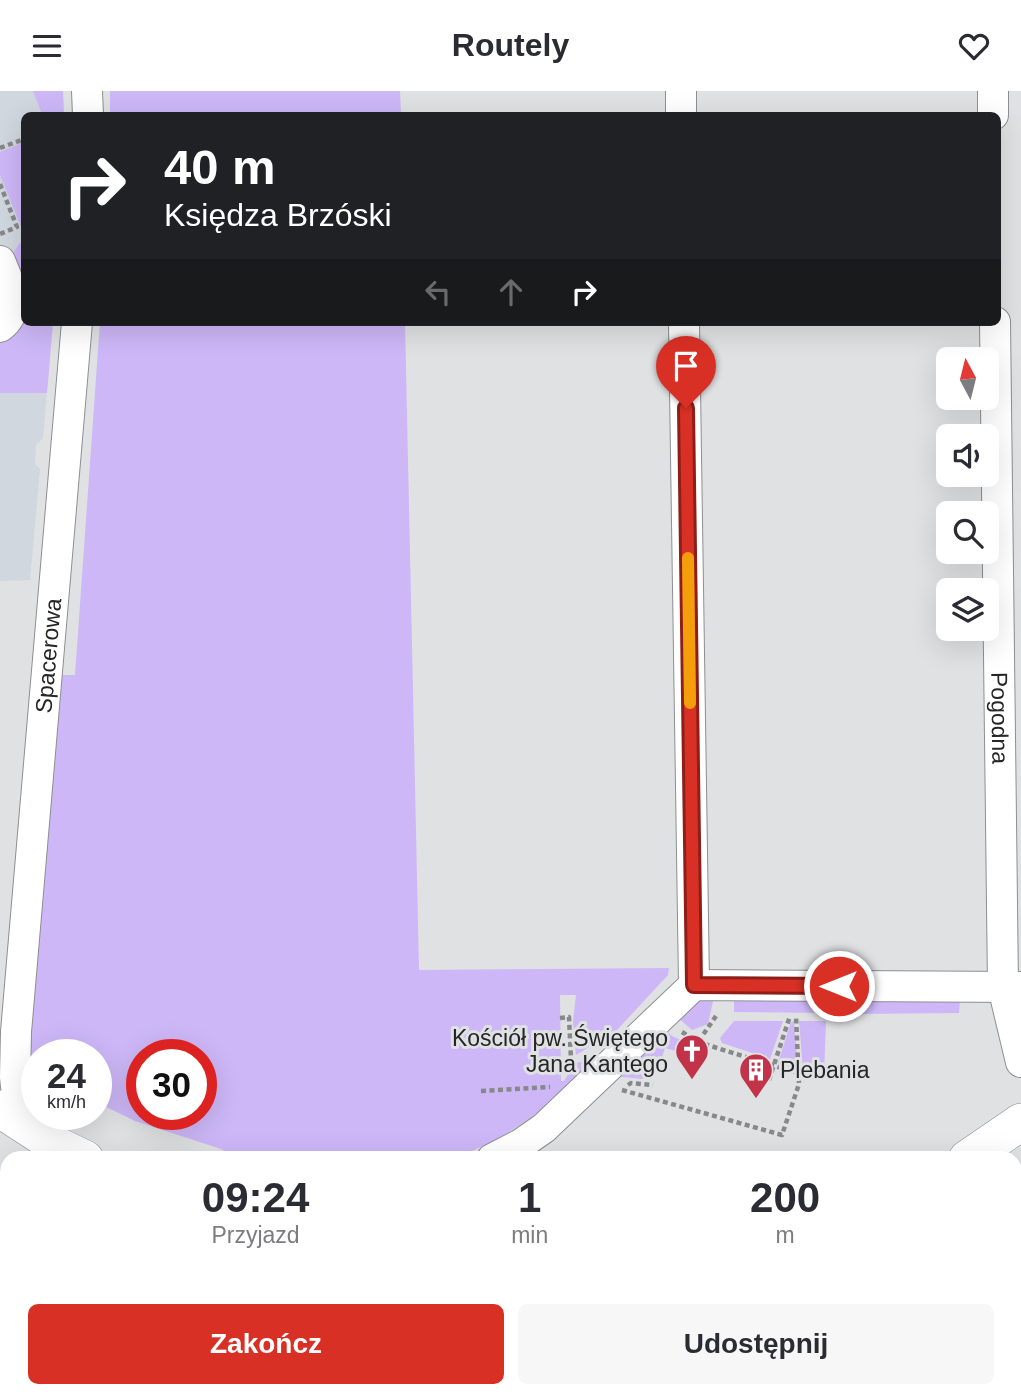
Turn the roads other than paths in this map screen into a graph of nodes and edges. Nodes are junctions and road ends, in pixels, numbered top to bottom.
1 (88, 91) edge
2 (681, 91) edge
3 (993, 91) edge
4 (88, 112) edge
5 (681, 112) edge
6 (993, 112) edge
7 (0, 261) edge
8 (77, 326) edge
9 (684, 326) edge
10 (995, 326) edge
11 (0, 327) edge
12 (694, 985) junction
13 (1012, 987) edge
14 (10, 1001) edge
15 (1021, 1062) edge
16 (10, 1116) edge
17 (1021, 1122) edge
18 (1021, 1136) edge
19 (70, 1151) edge
20 (507, 1151) edge
21 (978, 1151) edge
22 (980, 1151) edge

1 - 4 street
2 - 5 street
3 - 6 street
7 - 11 street
8 - 14 street, Spacerowa
9 - 12 street
10 - 13 street, Pogodna
12 - 13 street
12 - 20 street
13 - 15 street, Pogodna
14 - 16 street, Spacerowa
16 - 19 main road
17 - 21 main road
18 - 22 main road

